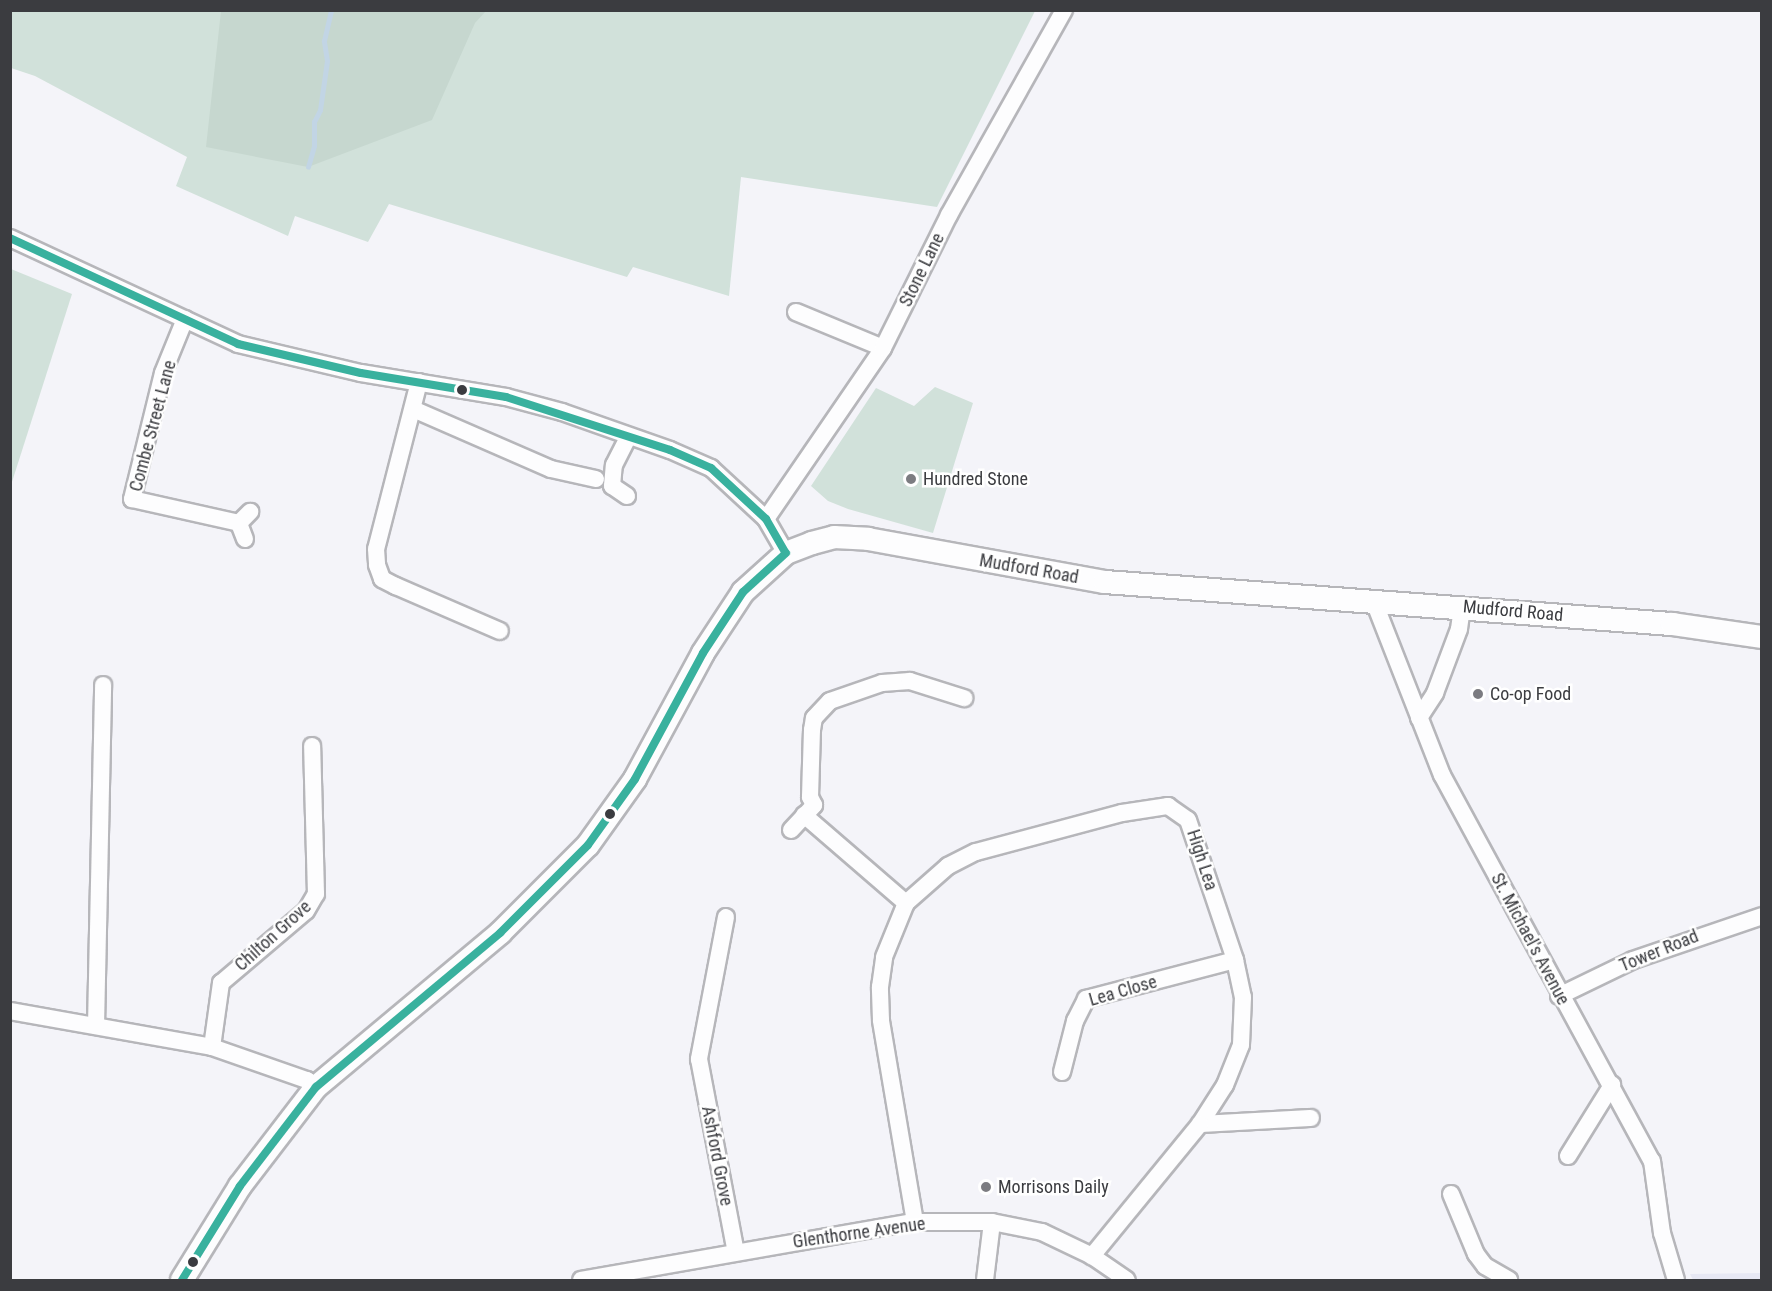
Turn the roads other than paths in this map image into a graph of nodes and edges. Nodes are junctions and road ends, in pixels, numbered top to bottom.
1 (1064, 10) edge
2 (10, 238) edge
3 (796, 312) dead end
4 (185, 319) junction
5 (883, 348) junction
6 (419, 382) junction
7 (413, 409) junction
8 (628, 436) junction
9 (596, 479) dead end
10 (627, 496) dead end
11 (766, 519) junction
12 (245, 524) dead end
13 (786, 553) junction
14 (1373, 599) junction
15 (1462, 607) junction
16 (500, 631) dead end
17 (1761, 637) edge
18 (103, 686) dead end
19 (964, 698) dead end
20 (1419, 718) junction
21 (312, 746) dead end
22 (804, 815) junction
23 (791, 830) dead end
24 (906, 903) junction
25 (1761, 916) edge
26 (726, 917) dead end
27 (1235, 960) junction
28 (1559, 996) junction
29 (10, 1011) edge
30 (96, 1026) junction
31 (212, 1047) junction
32 (1062, 1072) dead end
33 (1612, 1085) junction
34 (316, 1088) junction
35 (1311, 1118) dead end
36 (1200, 1124) junction
37 (1568, 1156) dead end
38 (1451, 1194) dead end
39 (915, 1222) junction
40 (992, 1222) junction
41 (736, 1252) junction
42 (1092, 1256) junction
43 (620, 1277) edge
44 (182, 1281) edge
45 (581, 1281) edge
46 (985, 1281) edge
47 (1127, 1281) edge
48 (1509, 1281) edge
49 (1676, 1281) edge

1 - 5 street, Stone Lane
2 - 4 street
3 - 5 street
4 - 6 street
4 - 12 street, Combe Street Lane
5 - 11 street, Stone Lane
6 - 7 street
6 - 8 street
7 - 9 street
7 - 16 street
8 - 10 street
8 - 11 street
11 - 13 street
13 - 14 main road, Mudford Road
13 - 34 main road, Mudford Road
14 - 15 main road, Mudford Road
14 - 20 street, St. Michael's Avenue
15 - 17 main road, Mudford Road
15 - 20 street
18 - 30 street
19 - 22 street
20 - 28 street, St. Michael's Avenue
21 - 31 street, Chilton Grove
22 - 23 street
22 - 24 street
24 - 27 street, High Lea
24 - 39 street, High Lea
25 - 28 street, Tower Road
26 - 41 street, Ashford Grove
27 - 32 street, Lea Close
27 - 36 street, High Lea
28 - 33 street, St. Michael's Avenue
29 - 30 street
30 - 31 street
31 - 34 street
33 - 37 street
33 - 49 street, St. Michael's Avenue
34 - 44 main road, Mudford Road
35 - 36 street
36 - 42 street, High Lea
38 - 48 street
39 - 40 street, Glenthorne Avenue
39 - 41 street, Glenthorne Avenue
40 - 42 street, Glenthorne Avenue
40 - 46 street
41 - 43 street, Glenthorne Avenue
42 - 47 street, Glenthorne Avenue
43 - 45 street, Glenthorne Avenue

